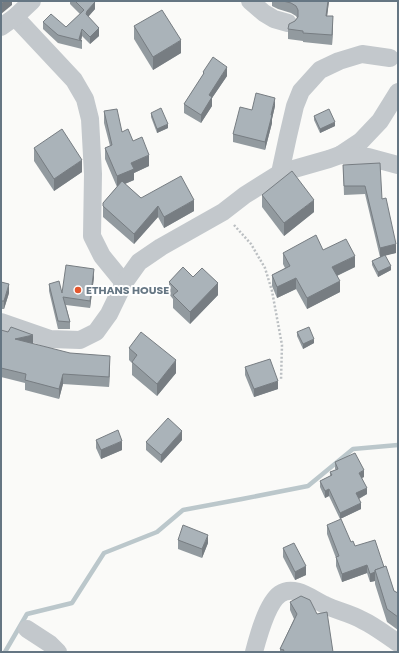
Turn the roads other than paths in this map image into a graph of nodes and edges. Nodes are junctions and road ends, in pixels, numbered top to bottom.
1 (32, 1) edge
2 (250, 1) edge
3 (8, 22) edge
4 (288, 23) edge
5 (390, 58) dead end
6 (398, 92) edge
7 (340, 154) junction
8 (398, 166) edge
9 (280, 173) junction
10 (124, 283) junction
11 (1, 322) edge
12 (27, 629) dead end
13 (398, 643) edge
14 (58, 652) edge
15 (254, 652) edge

1 - 3 street
2 - 4 street
3 - 10 street
5 - 9 street
6 - 7 street
7 - 8 street
7 - 9 street
9 - 10 street
10 - 11 street
12 - 14 street
13 - 15 street

